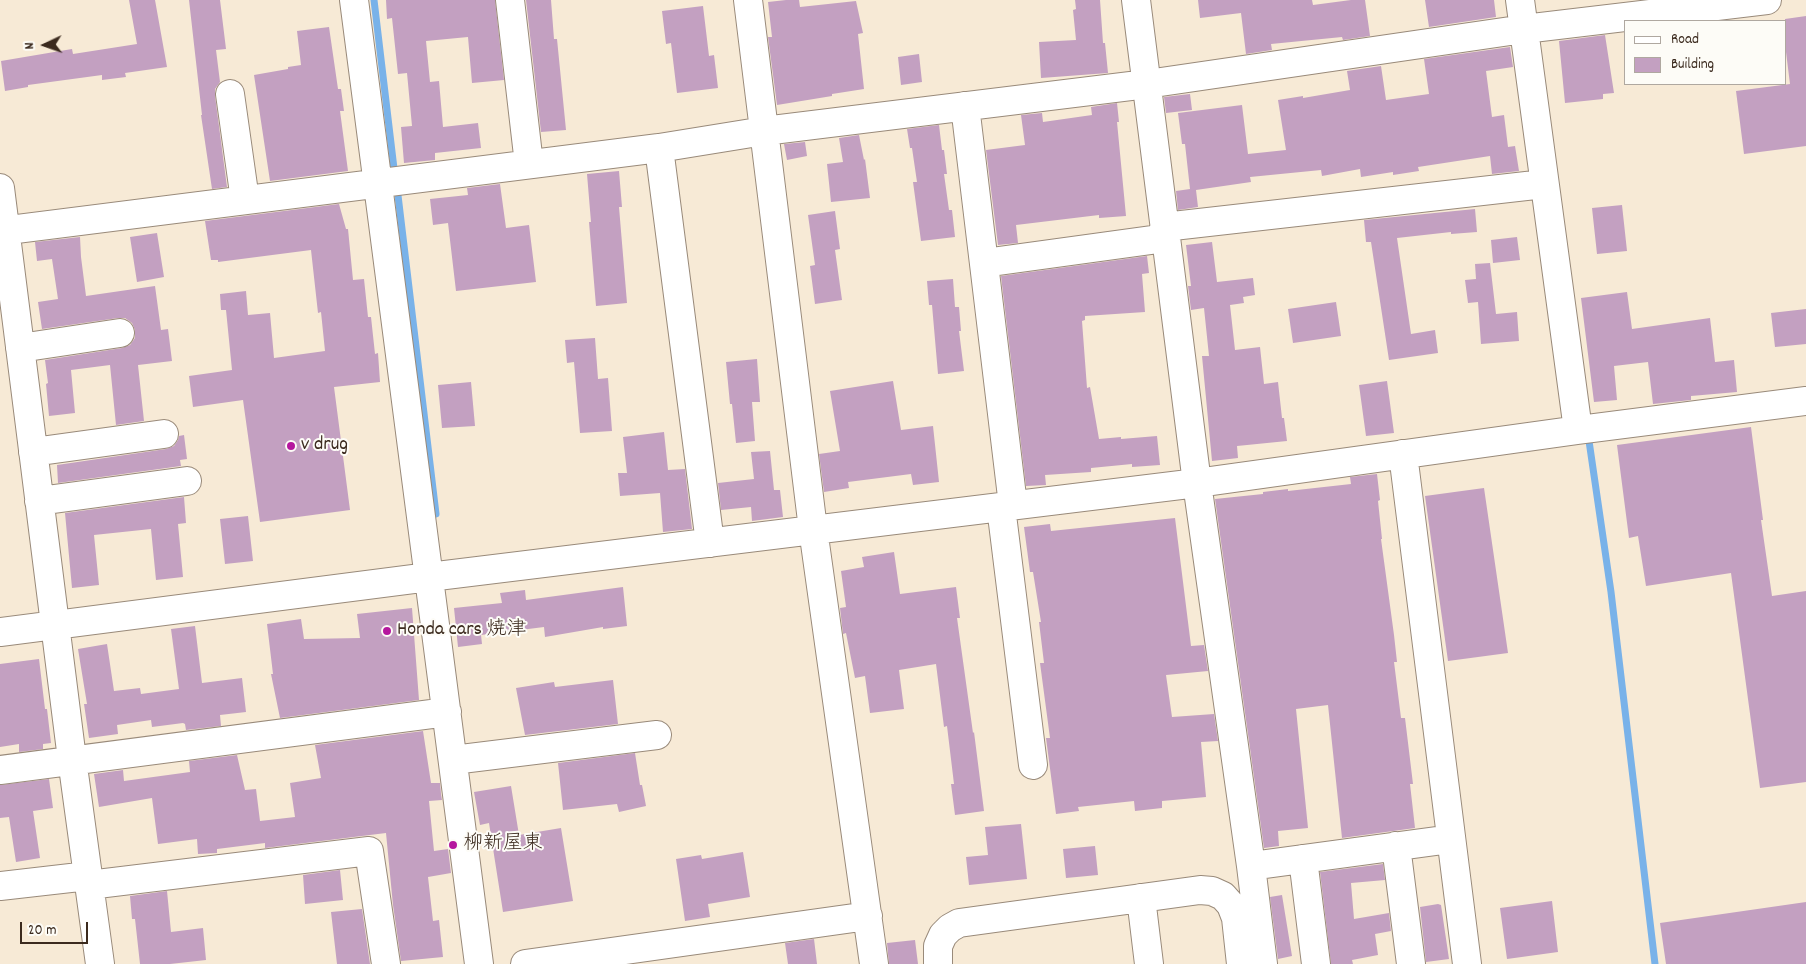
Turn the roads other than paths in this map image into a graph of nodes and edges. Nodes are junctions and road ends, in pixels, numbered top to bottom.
1 (354, 0) edge
2 (510, 0) edge
3 (748, 0) edge
4 (1136, 0) edge
5 (1520, 0) edge
6 (1767, 0) edge
7 (1710, 3) edge
8 (1524, 29) junction
9 (1147, 84) junction
10 (230, 94) dead end
11 (965, 106) junction
12 (764, 131) junction
13 (659, 148) junction
14 (529, 164) junction
15 (377, 183) junction
16 (1544, 184) junction
17 (0, 188) edge
18 (245, 200) junction
19 (3, 231) edge
20 (1165, 232) junction
21 (984, 263) junction
22 (120, 333) dead end
23 (20, 348) junction
24 (1806, 401) edge
25 (1578, 430) junction
26 (164, 434) dead end
27 (33, 452) junction
28 (1403, 454) junction
29 (187, 480) dead end
30 (1197, 483) junction
31 (39, 500) junction
32 (1007, 506) junction
33 (813, 529) junction
34 (710, 543) junction
35 (429, 577) junction
36 (55, 625) junction
37 (0, 632) edge
38 (447, 712) junction
39 (657, 735) dead end
40 (72, 759) junction
41 (453, 760) junction
42 (1032, 765) dead end
43 (0, 770) edge
44 (1451, 839) junction
45 (1396, 846) junction
46 (1303, 859) junction
47 (1251, 866) junction
48 (89, 880) junction
49 (0, 886) edge
50 (1141, 898) junction
51 (868, 916) junction
52 (100, 964) edge
53 (386, 964) edge
54 (479, 964) edge
55 (525, 964) edge
56 (874, 964) edge
57 (938, 964) edge
58 (1149, 964) edge
59 (1241, 964) edge
60 (1263, 964) edge
61 (1316, 964) edge
62 (1411, 964) edge
63 (1467, 964) edge

1 - 15 street
2 - 14 street
3 - 12 street
4 - 9 street
5 - 8 street
6 - 7 street
7 - 8 street
8 - 9 street
8 - 16 street
9 - 11 street
9 - 20 street
10 - 18 street
11 - 12 street
11 - 21 street
12 - 13 street
12 - 33 street
13 - 14 street
13 - 34 street
14 - 15 street
15 - 18 street
15 - 35 street
16 - 20 street
16 - 25 street
17 - 19 street
18 - 19 street
19 - 23 street
20 - 21 street
20 - 30 street
21 - 32 street
22 - 23 street
23 - 27 street
24 - 25 street
25 - 28 street
26 - 27 street
27 - 31 street
28 - 30 street
28 - 44 street
29 - 31 street
30 - 32 street
30 - 47 street
31 - 36 street
32 - 33 street
32 - 42 street
33 - 34 street
33 - 51 street
34 - 35 street
35 - 36 street
35 - 38 street
36 - 37 street
36 - 40 street
38 - 40 street
38 - 41 street
39 - 41 street
40 - 43 street
40 - 48 street
41 - 54 street
44 - 45 street
44 - 63 street
45 - 46 street
45 - 62 street
46 - 47 street
46 - 61 street
47 - 60 street
48 - 49 street
48 - 52 street
48 - 53 street
50 - 57 street
50 - 58 street
50 - 59 street
51 - 55 street
51 - 56 street

